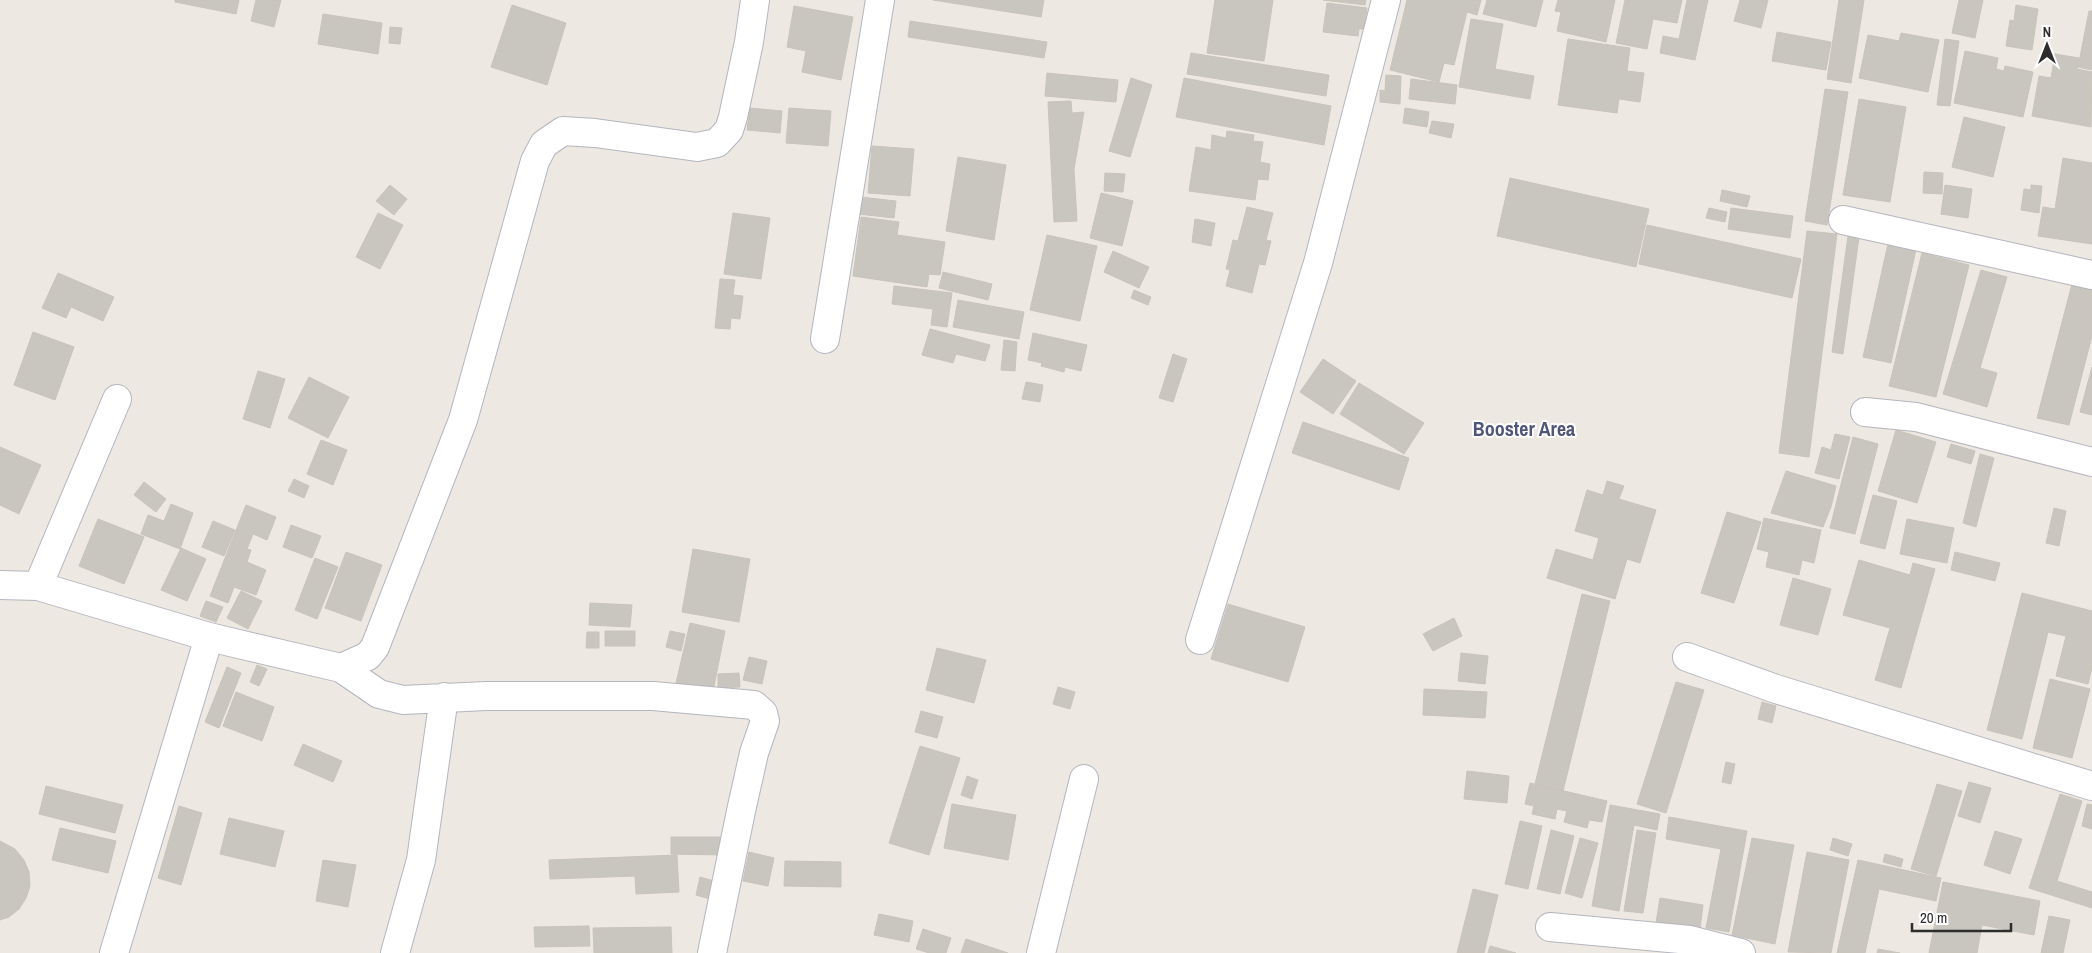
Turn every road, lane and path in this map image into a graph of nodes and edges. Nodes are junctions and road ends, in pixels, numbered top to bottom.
1 (755, 0) edge
2 (880, 0) edge
3 (1386, 0) edge
4 (1843, 220) dead end
5 (2092, 275) edge
6 (825, 339) dead end
7 (117, 399) dead end
8 (1866, 412) dead end
9 (2092, 462) edge
10 (0, 585) edge
11 (38, 586) junction
12 (209, 636) junction
13 (1200, 640) dead end
14 (1687, 657) dead end
15 (341, 668) junction
16 (444, 697) junction
17 (1084, 779) dead end
18 (2092, 786) edge
19 (1550, 927) dead end
20 (114, 953) edge
21 (395, 953) edge
22 (712, 953) edge
23 (1041, 953) edge
24 (1741, 953) edge

1 - 15 street
2 - 6 street
3 - 13 street
4 - 5 street
7 - 11 street
8 - 9 street
10 - 11 street
11 - 12 street
12 - 15 street
12 - 20 street
14 - 18 street
15 - 16 street
16 - 21 street
16 - 22 street
17 - 23 street
19 - 24 street

